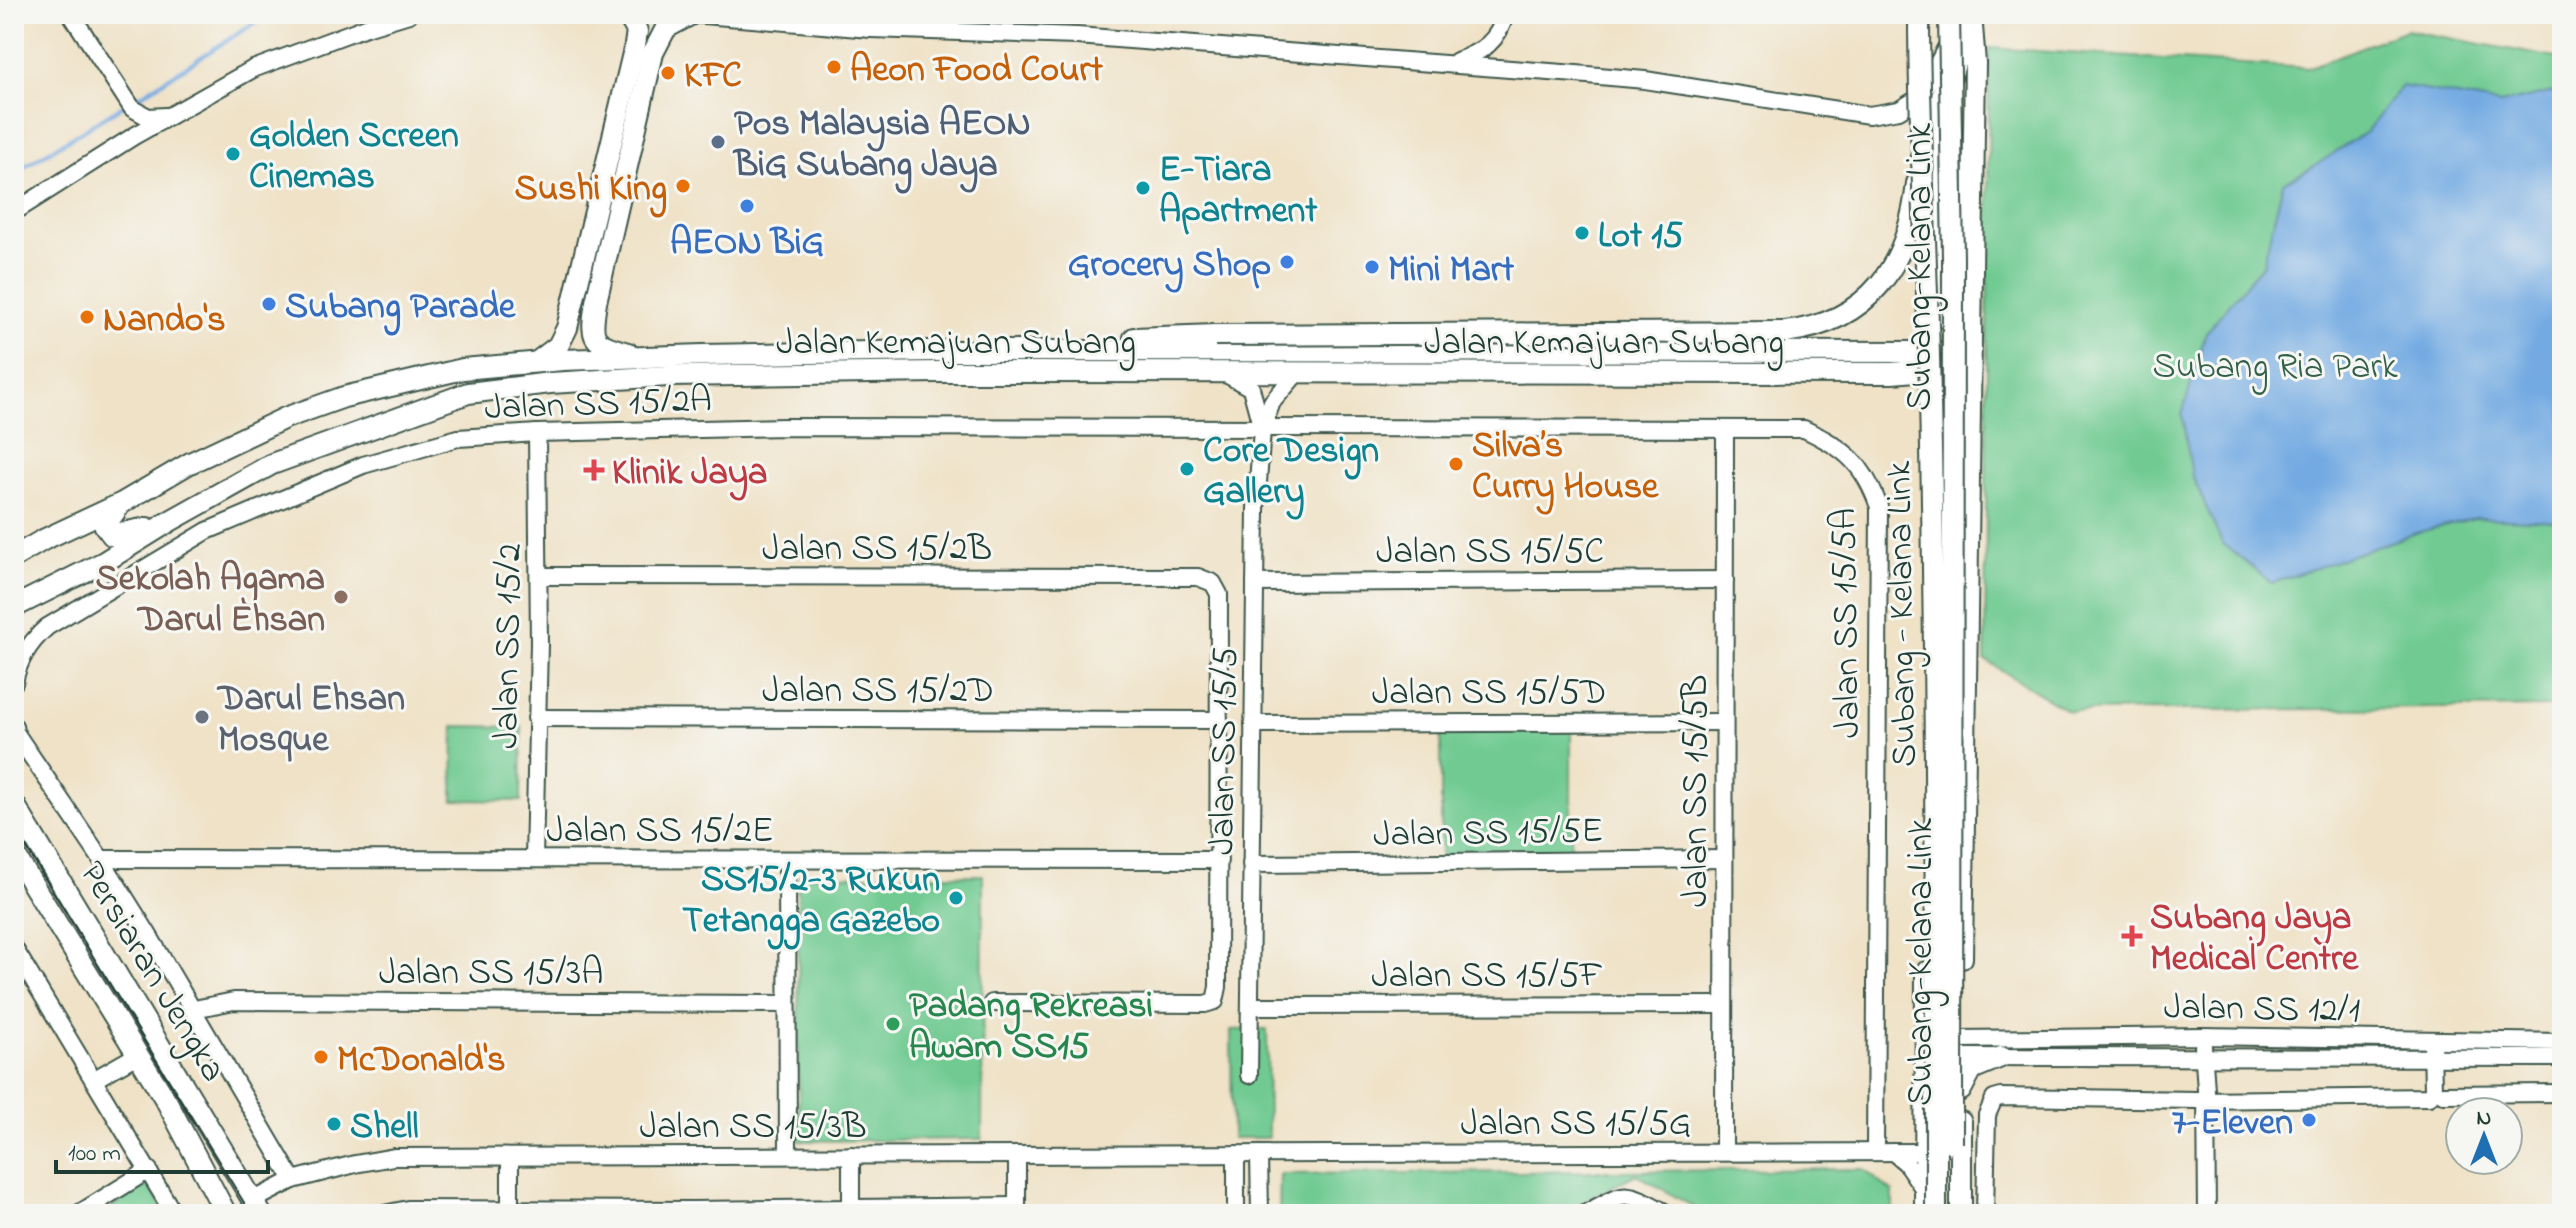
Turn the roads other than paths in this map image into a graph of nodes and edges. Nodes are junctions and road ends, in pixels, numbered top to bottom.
1 (71, 14) edge
2 (409, 14) edge
3 (627, 14) edge
4 (692, 14) edge
5 (1505, 14) edge
6 (1919, 14) edge
7 (1949, 14) edge
8 (1967, 14) edge
9 (1452, 63) junction
10 (172, 115) junction
11 (1919, 120) junction
12 (14, 212) edge
13 (1753, 315) dead end
14 (931, 351) junction
15 (1753, 352) junction
16 (1927, 352) junction
17 (644, 358) junction
18 (537, 362) junction
19 (1869, 373) junction
20 (1226, 374) junction
21 (1296, 374) junction
22 (1969, 401) junction
23 (1936, 418) junction
24 (1262, 429) junction
25 (1725, 430) junction
26 (537, 433) junction
27 (122, 503) junction
28 (170, 521) junction
29 (14, 557) edge
30 (539, 576) junction
31 (1725, 580) junction
32 (1255, 583) junction
33 (43, 593) junction
34 (14, 607) edge
35 (14, 614) edge
36 (14, 683) edge
37 (536, 718) junction
38 (1219, 720) junction
39 (1724, 722) junction
40 (1253, 724) junction
41 (14, 726) edge
42 (14, 804) edge
43 (14, 854) edge
44 (101, 859) junction
45 (534, 859) junction
46 (1724, 859) junction
47 (787, 860) junction
48 (1219, 860) junction
49 (1251, 864) junction
50 (14, 948) edge
51 (992, 1003) dead end
52 (787, 1004) junction
53 (1724, 1005) junction
54 (1250, 1006) junction
55 (194, 1009) junction
56 (2202, 1036) junction
57 (2562, 1042) edge
58 (1929, 1043) junction
59 (1960, 1048) junction
60 (2433, 1049) junction
61 (137, 1055) junction
62 (2203, 1056) junction
63 (2001, 1057) junction
64 (2562, 1058) edge
65 (1249, 1075) dead end
66 (95, 1079) junction
67 (1961, 1090) junction
68 (2206, 1093) junction
69 (2562, 1093) edge
70 (2443, 1094) dead end
71 (1952, 1143) junction
72 (1724, 1152) junction
73 (1875, 1152) junction
74 (1893, 1152) junction
75 (1925, 1152) junction
76 (1236, 1154) junction
77 (1259, 1154) junction
78 (788, 1155) junction
79 (851, 1155) junction
80 (1017, 1155) junction
81 (510, 1157) junction
82 (149, 1170) junction
83 (293, 1180) junction
84 (1925, 1193) junction
85 (258, 1207) edge
86 (851, 1210) edge
87 (1017, 1210) edge
88 (510, 1211) edge
89 (692, 1212) edge
90 (78, 1214) edge
91 (174, 1214) edge
92 (226, 1214) edge
93 (384, 1214) edge
94 (1236, 1214) edge
95 (1260, 1214) edge
96 (1584, 1214) edge
97 (1668, 1214) edge
98 (1927, 1214) edge
99 (1936, 1214) edge
100 (1951, 1214) edge
101 (1960, 1214) edge
102 (1978, 1214) edge
103 (1985, 1214) edge
104 (2197, 1214) edge
105 (2207, 1214) edge

1 - 10 street
2 - 10 street
3 - 18 main road
4 - 9 street
4 - 17 main road
5 - 9 street
6 - 11 main road, Subang - Kelana Link, bridge
7 - 71 main road, Subang-Kelana Link, bridge
8 - 9 street
8 - 16 highway
8 - 22 main road
10 - 12 street
11 - 14 main road, bridge
11 - 99 main road, Subang - Kelana Link, bridge
13 - 15 main road
14 - 15 main road, Jalan Kemajuan Subang
14 - 17 main road, Jalan Kemajuan Subang
15 - 16 main road, Jalan Kemajuan Subang
16 - 19 main road, Jalan Kemajuan Subang
16 - 22 main road
16 - 23 main road
17 - 18 main road, Jalan Kemajuan Subang
18 - 27 main road, Jalan Kemajuan Subang
19 - 21 main road, Jalan Kemajuan Subang
19 - 23 main road
20 - 21 main road, Jalan Kemajuan Subang
20 - 24 street, Jalan SS 15/5
20 - 28 main road, Jalan Kemajuan Subang
21 - 24 street, Jalan SS 15/5
22 - 59 main road
23 - 58 main road
24 - 25 street, Jalan SS 15/5A
24 - 26 street, Jalan SS 15/2A
24 - 32 street, Jalan SS 15/5
25 - 31 street, Jalan SS 15/5B
25 - 73 street, Jalan SS 15/5A
26 - 30 street, Jalan SS 15/2
26 - 36 street, Jalan SS 15/2A
27 - 28 main road
27 - 29 main road, Jalan Kemajuan Subang
28 - 33 main road, Jalan Kemajuan Subang
30 - 37 street, Jalan SS 15/2
30 - 38 street, Jalan SS 15/2B
31 - 32 street, Jalan SS 15/5C
31 - 39 street, Jalan SS 15/5B
32 - 40 street, Jalan SS 15/5
33 - 34 main road, Jalan Kemajuan Subang
33 - 35 main road
37 - 38 street, Jalan SS 15/2D
37 - 45 street, Jalan SS 15/2
38 - 48 street
39 - 40 street, Jalan SS 15/5D
39 - 46 street, Jalan SS 15/5B
40 - 49 street, Jalan SS 15/5
41 - 44 street
42 - 85 main road, Persiaran Jengka
43 - 61 main road, Persiaran Jengka
44 - 45 street, Jalan SS 15/2E
44 - 55 street
45 - 47 street, Jalan SS 15/2E
46 - 49 street, Jalan SS 15/5E
46 - 53 street, Jalan SS 15/5B
47 - 48 street, Jalan SS 15/2E
47 - 52 street
48 - 51 street
49 - 54 street, Jalan SS 15/5
50 - 66 street
52 - 55 street, Jalan SS 15/3A
52 - 78 street
53 - 54 street, Jalan SS 15/5F
53 - 72 street, Jalan SS 15/5B
54 - 65 street, Jalan SS 15/5
55 - 83 street
56 - 59 street, Jalan SS 12/1
56 - 60 street, Jalan SS 12/1
56 - 62 street
57 - 60 street, Jalan SS 12/1
58 - 59 main road
58 - 75 main road
58 - 98 main road
59 - 63 street, Jalan SS 12/1
59 - 67 main road
60 - 62 street, Jalan SS 12/1
60 - 64 street, Jalan SS 12/1
60 - 68 street
61 - 66 street
61 - 92 main road, Persiaran Jengka
62 - 63 street, Jalan SS 12/1
62 - 68 street
63 - 67 main road
66 - 82 street
67 - 101 main road
68 - 102 street
68 - 103 street
68 - 104 street
68 - 105 street
69 - 70 street
71 - 100 main road
71 - 101 main road
72 - 73 street, Jalan SS 15/5G
72 - 77 street, Jalan SS 15/5G
73 - 74 street, Jalan SS 15/5G
74 - 75 street, Jalan SS 15/5G
74 - 84 street
75 - 84 main road
76 - 77 street, Jalan SS 15/3B
76 - 80 street, Jalan SS 15/3B
76 - 94 street
77 - 95 street
78 - 79 street, Jalan SS 15/3B
78 - 81 street, Jalan SS 15/3B
79 - 80 street, Jalan SS 15/3B
79 - 86 street
80 - 87 street
81 - 83 street, Jalan SS 15/3B
81 - 88 street
82 - 90 street
82 - 91 street
83 - 85 street, Jalan SS 15/3B
84 - 98 main road
86 - 87 street
86 - 89 street
88 - 89 street
88 - 93 street
96 - 97 street

